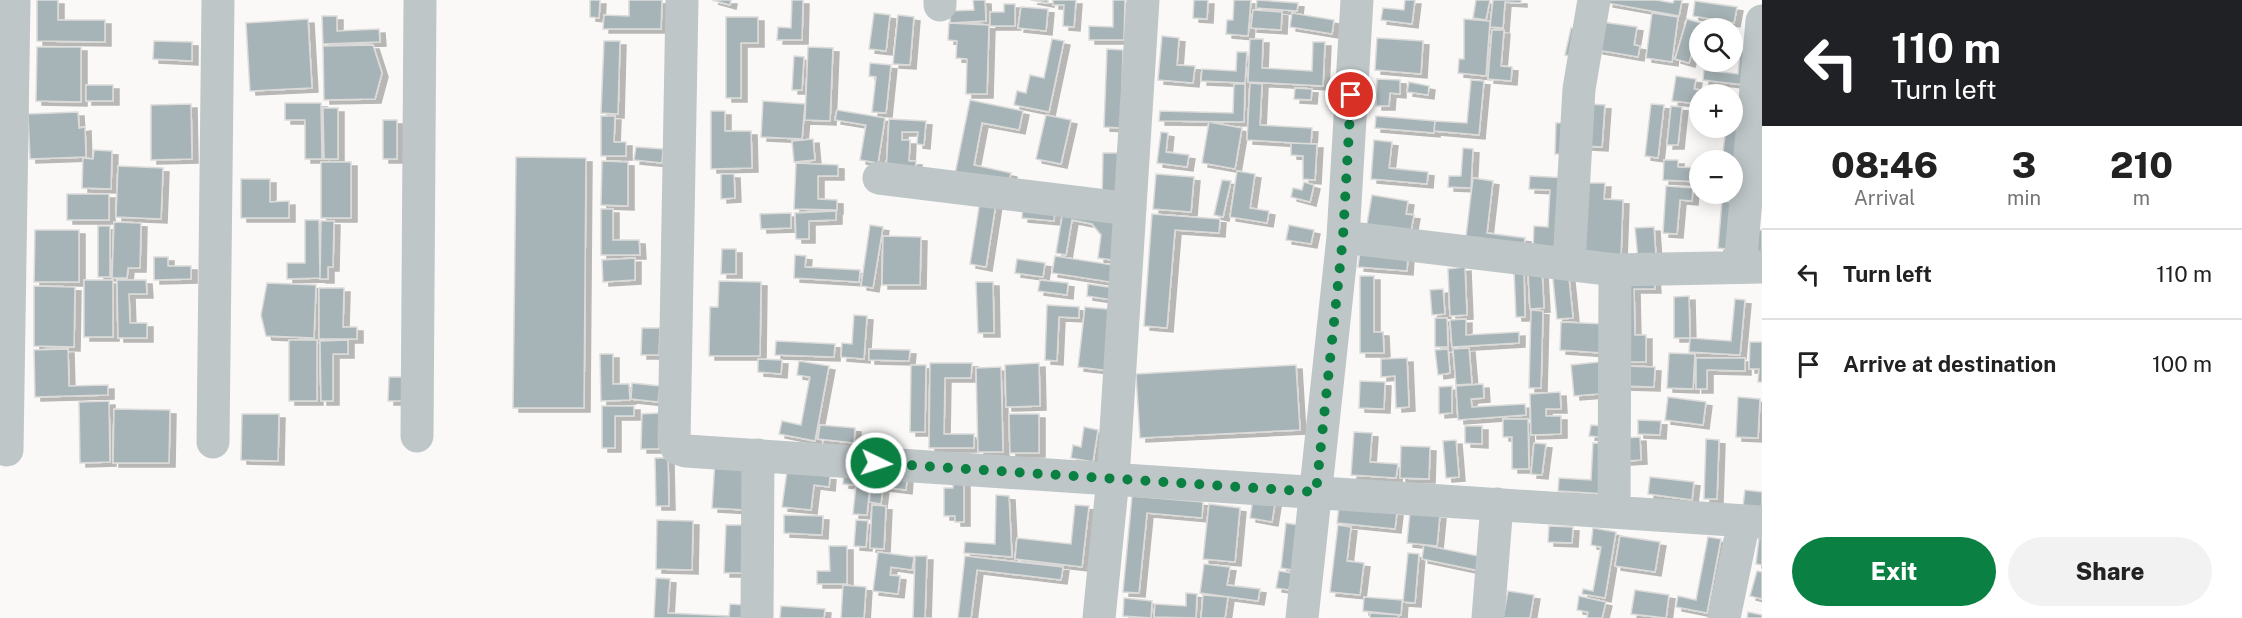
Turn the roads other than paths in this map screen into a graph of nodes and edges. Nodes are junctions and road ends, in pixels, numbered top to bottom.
1 (14, 0) edge
2 (218, 0) edge
3 (420, 0) edge
4 (682, 0) edge
5 (1143, 0) edge
6 (1357, 0) edge
7 (1594, 0) edge
8 (1762, 21) edge
9 (879, 178) dead end
10 (1130, 209) junction
11 (1343, 237) junction
12 (1569, 263) junction
13 (1751, 267) edge
14 (1615, 270) junction
15 (417, 436) dead end
16 (213, 442) dead end
17 (7, 450) dead end
18 (758, 454) junction
19 (1113, 478) junction
20 (1316, 492) junction
21 (1497, 504) junction
22 (1614, 512) junction
23 (1753, 521) edge
24 (757, 618) edge
25 (1099, 618) edge
26 (1302, 618) edge
27 (1488, 618) edge
28 (1724, 618) edge

1 - 17 street
2 - 16 street
3 - 15 street
4 - 18 street
5 - 10 street
6 - 11 street
7 - 12 street
8 - 13 street
9 - 10 street
10 - 19 street
11 - 12 street
11 - 20 street
12 - 14 street
13 - 14 street
14 - 22 street
18 - 19 street
18 - 24 street
19 - 20 street
19 - 25 street
20 - 21 street
20 - 26 street
21 - 22 street
21 - 27 street
22 - 23 street
23 - 28 street

